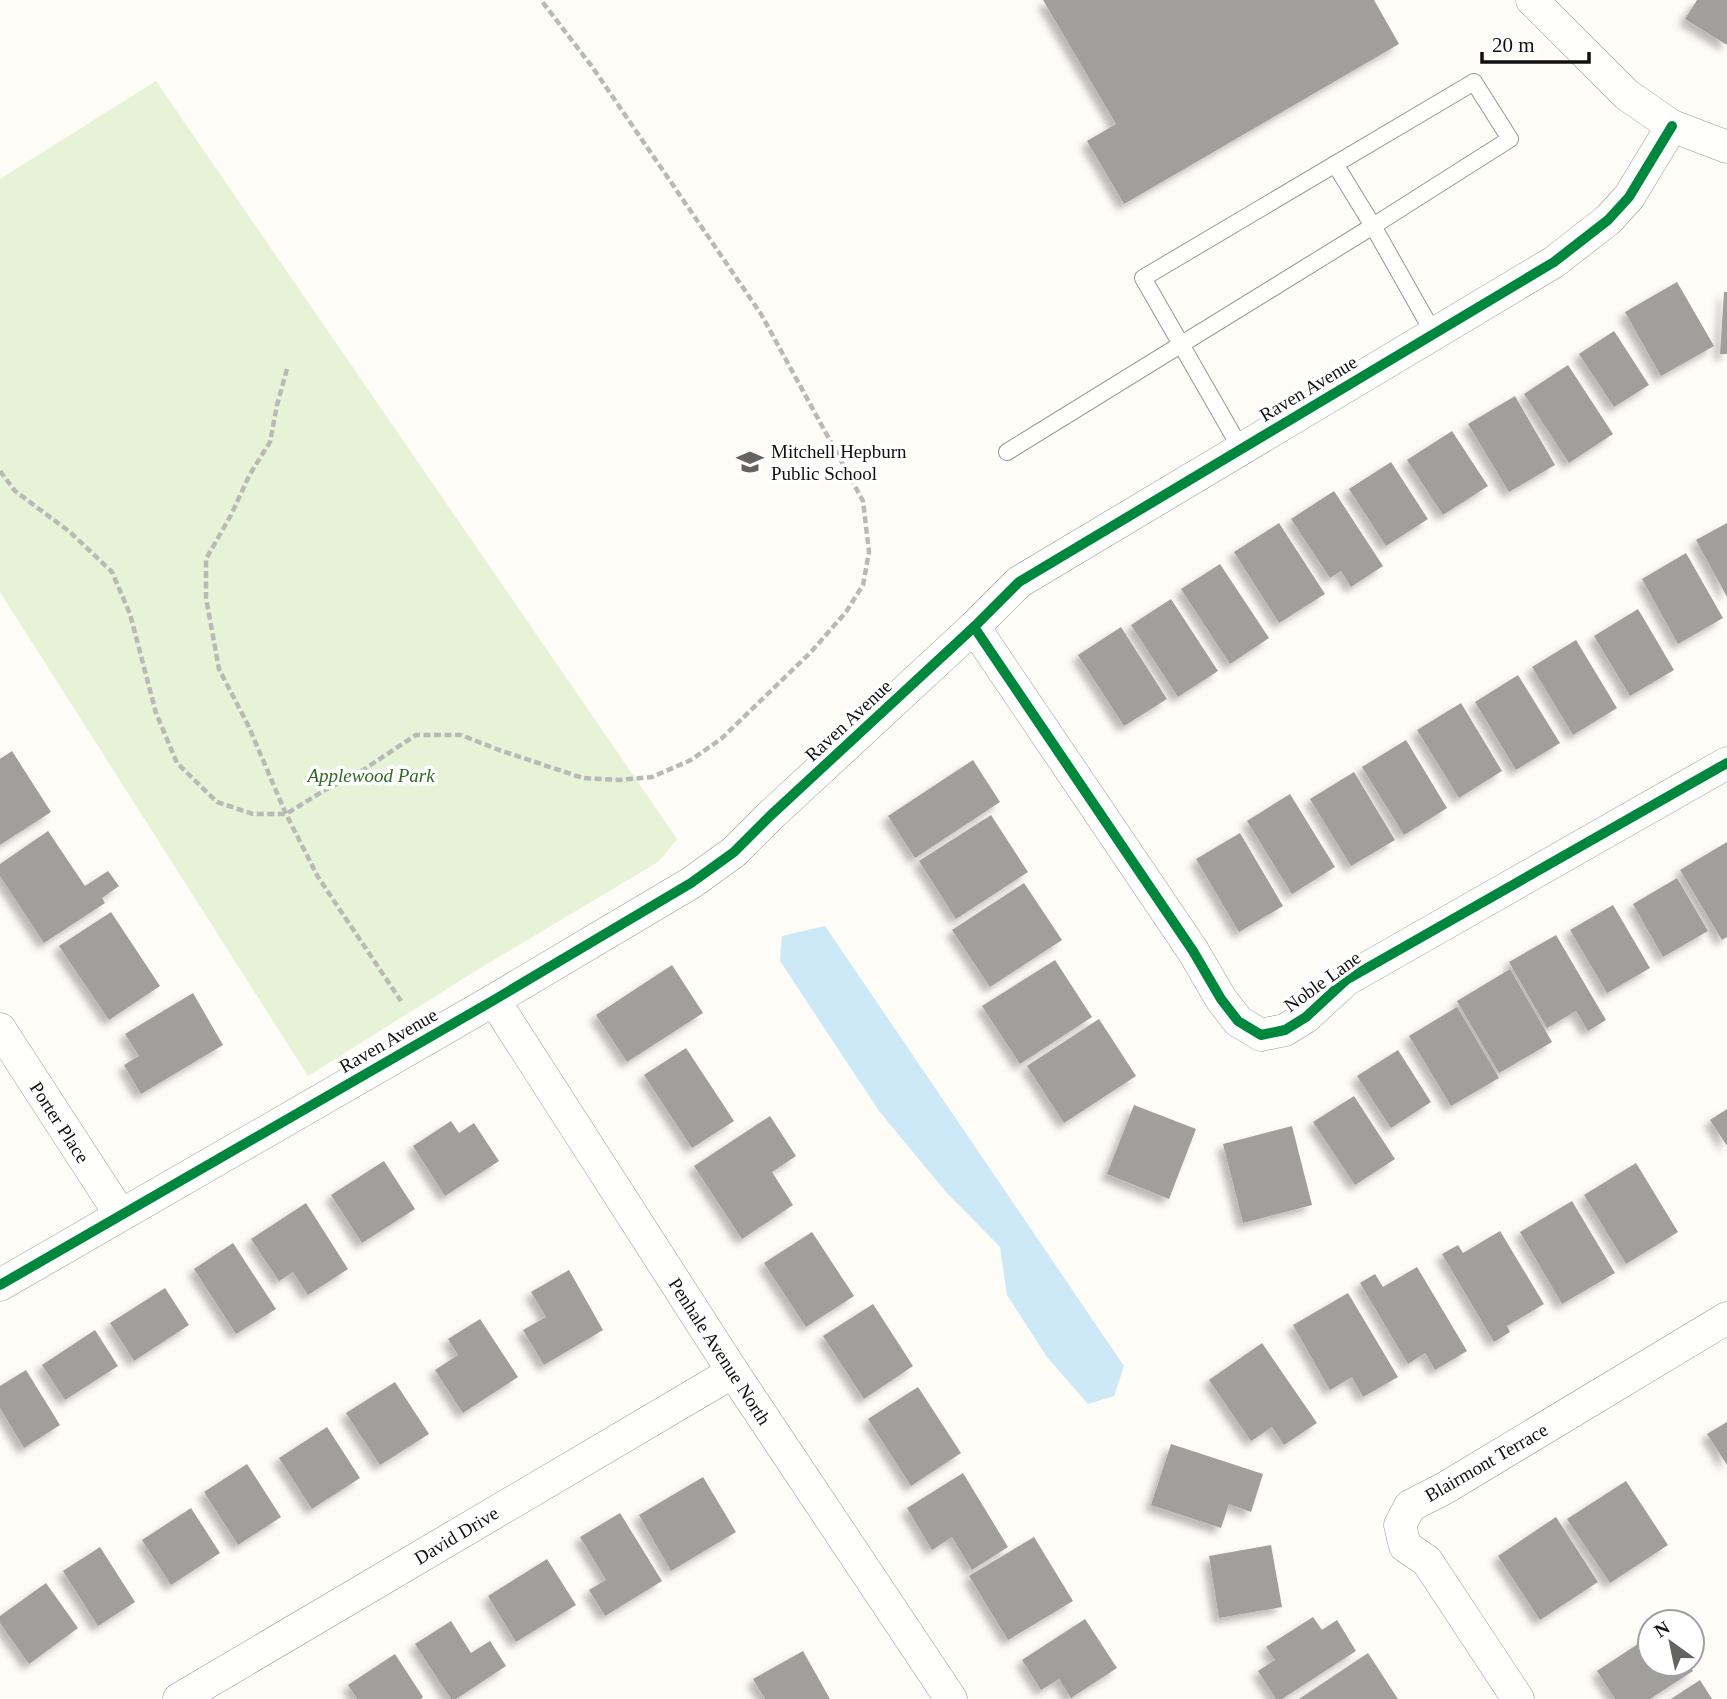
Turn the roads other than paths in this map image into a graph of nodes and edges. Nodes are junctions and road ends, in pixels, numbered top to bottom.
1 (1532, 0) edge
2 (1672, 126) junction
3 (1727, 146) edge
4 (1335, 164) junction
5 (1373, 226) junction
6 (1434, 334) junction
7 (1181, 344) junction
8 (1241, 449) junction
9 (1007, 452) dead end
10 (974, 626) junction
11 (1727, 763) edge
12 (494, 1000) junction
13 (0, 1030) edge
14 (120, 1214) junction
15 (0, 1285) edge
16 (1727, 1318) edge
17 (733, 1372) junction
18 (179, 1699) edge
19 (951, 1699) edge
20 (1518, 1699) edge

1 - 2 street
2 - 3 street
2 - 6 street, Raven Avenue
4 - 5 lane
4 - 5 lane
4 - 7 lane
5 - 6 lane
5 - 7 lane
6 - 8 street, Raven Avenue
7 - 8 lane
7 - 9 lane
8 - 10 street, Raven Avenue
10 - 11 street, Noble Lane
10 - 12 street, Raven Avenue
12 - 14 street, Raven Avenue
12 - 17 street, Penhale Avenue North
13 - 14 street, Porter Place
14 - 15 street, Raven Avenue
16 - 20 street, Blairmont Terrace
17 - 18 street, David Drive
17 - 19 street, Penhale Avenue North

